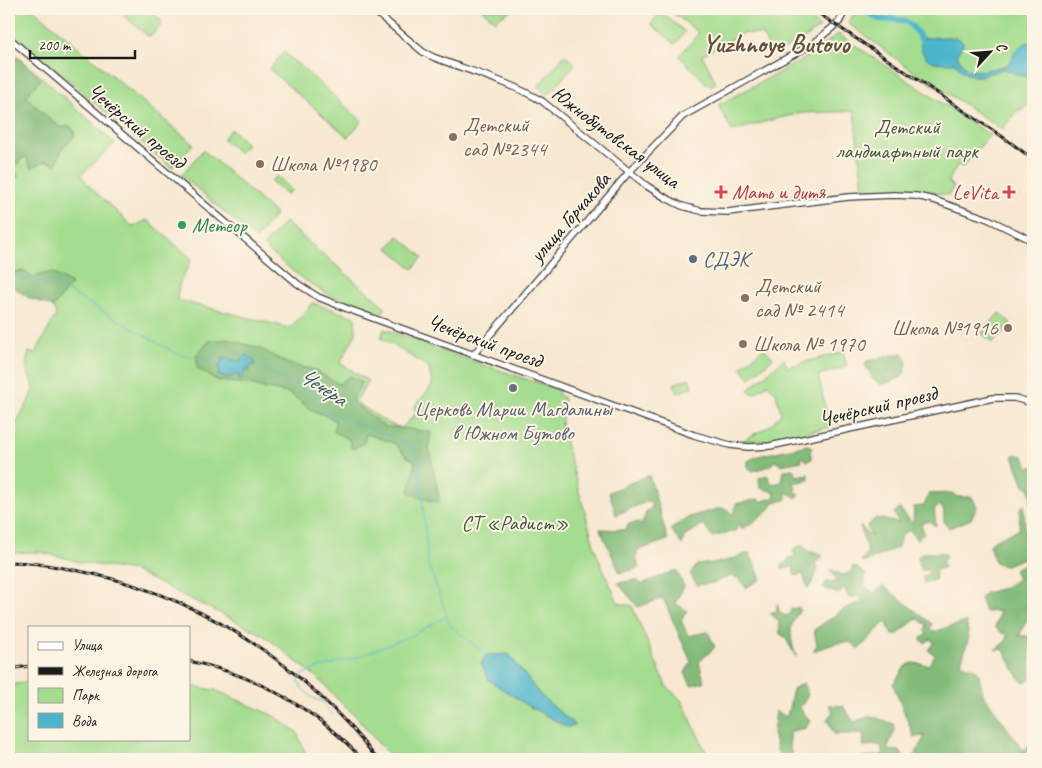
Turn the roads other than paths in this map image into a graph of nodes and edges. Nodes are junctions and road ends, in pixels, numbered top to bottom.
1 (372, 9) edge
2 (846, 9) edge
3 (9, 38) edge
4 (629, 172) junction
5 (1033, 241) edge
6 (473, 355) junction
7 (1033, 403) edge

1 - 4 street, Южнобутовская улица
2 - 4 street, улица Горчакова
3 - 6 street, Чечёрский проезд
4 - 5 street, Южнобутовская улица
4 - 6 street, улица Горчакова
6 - 7 street, Чечёрский проезд

